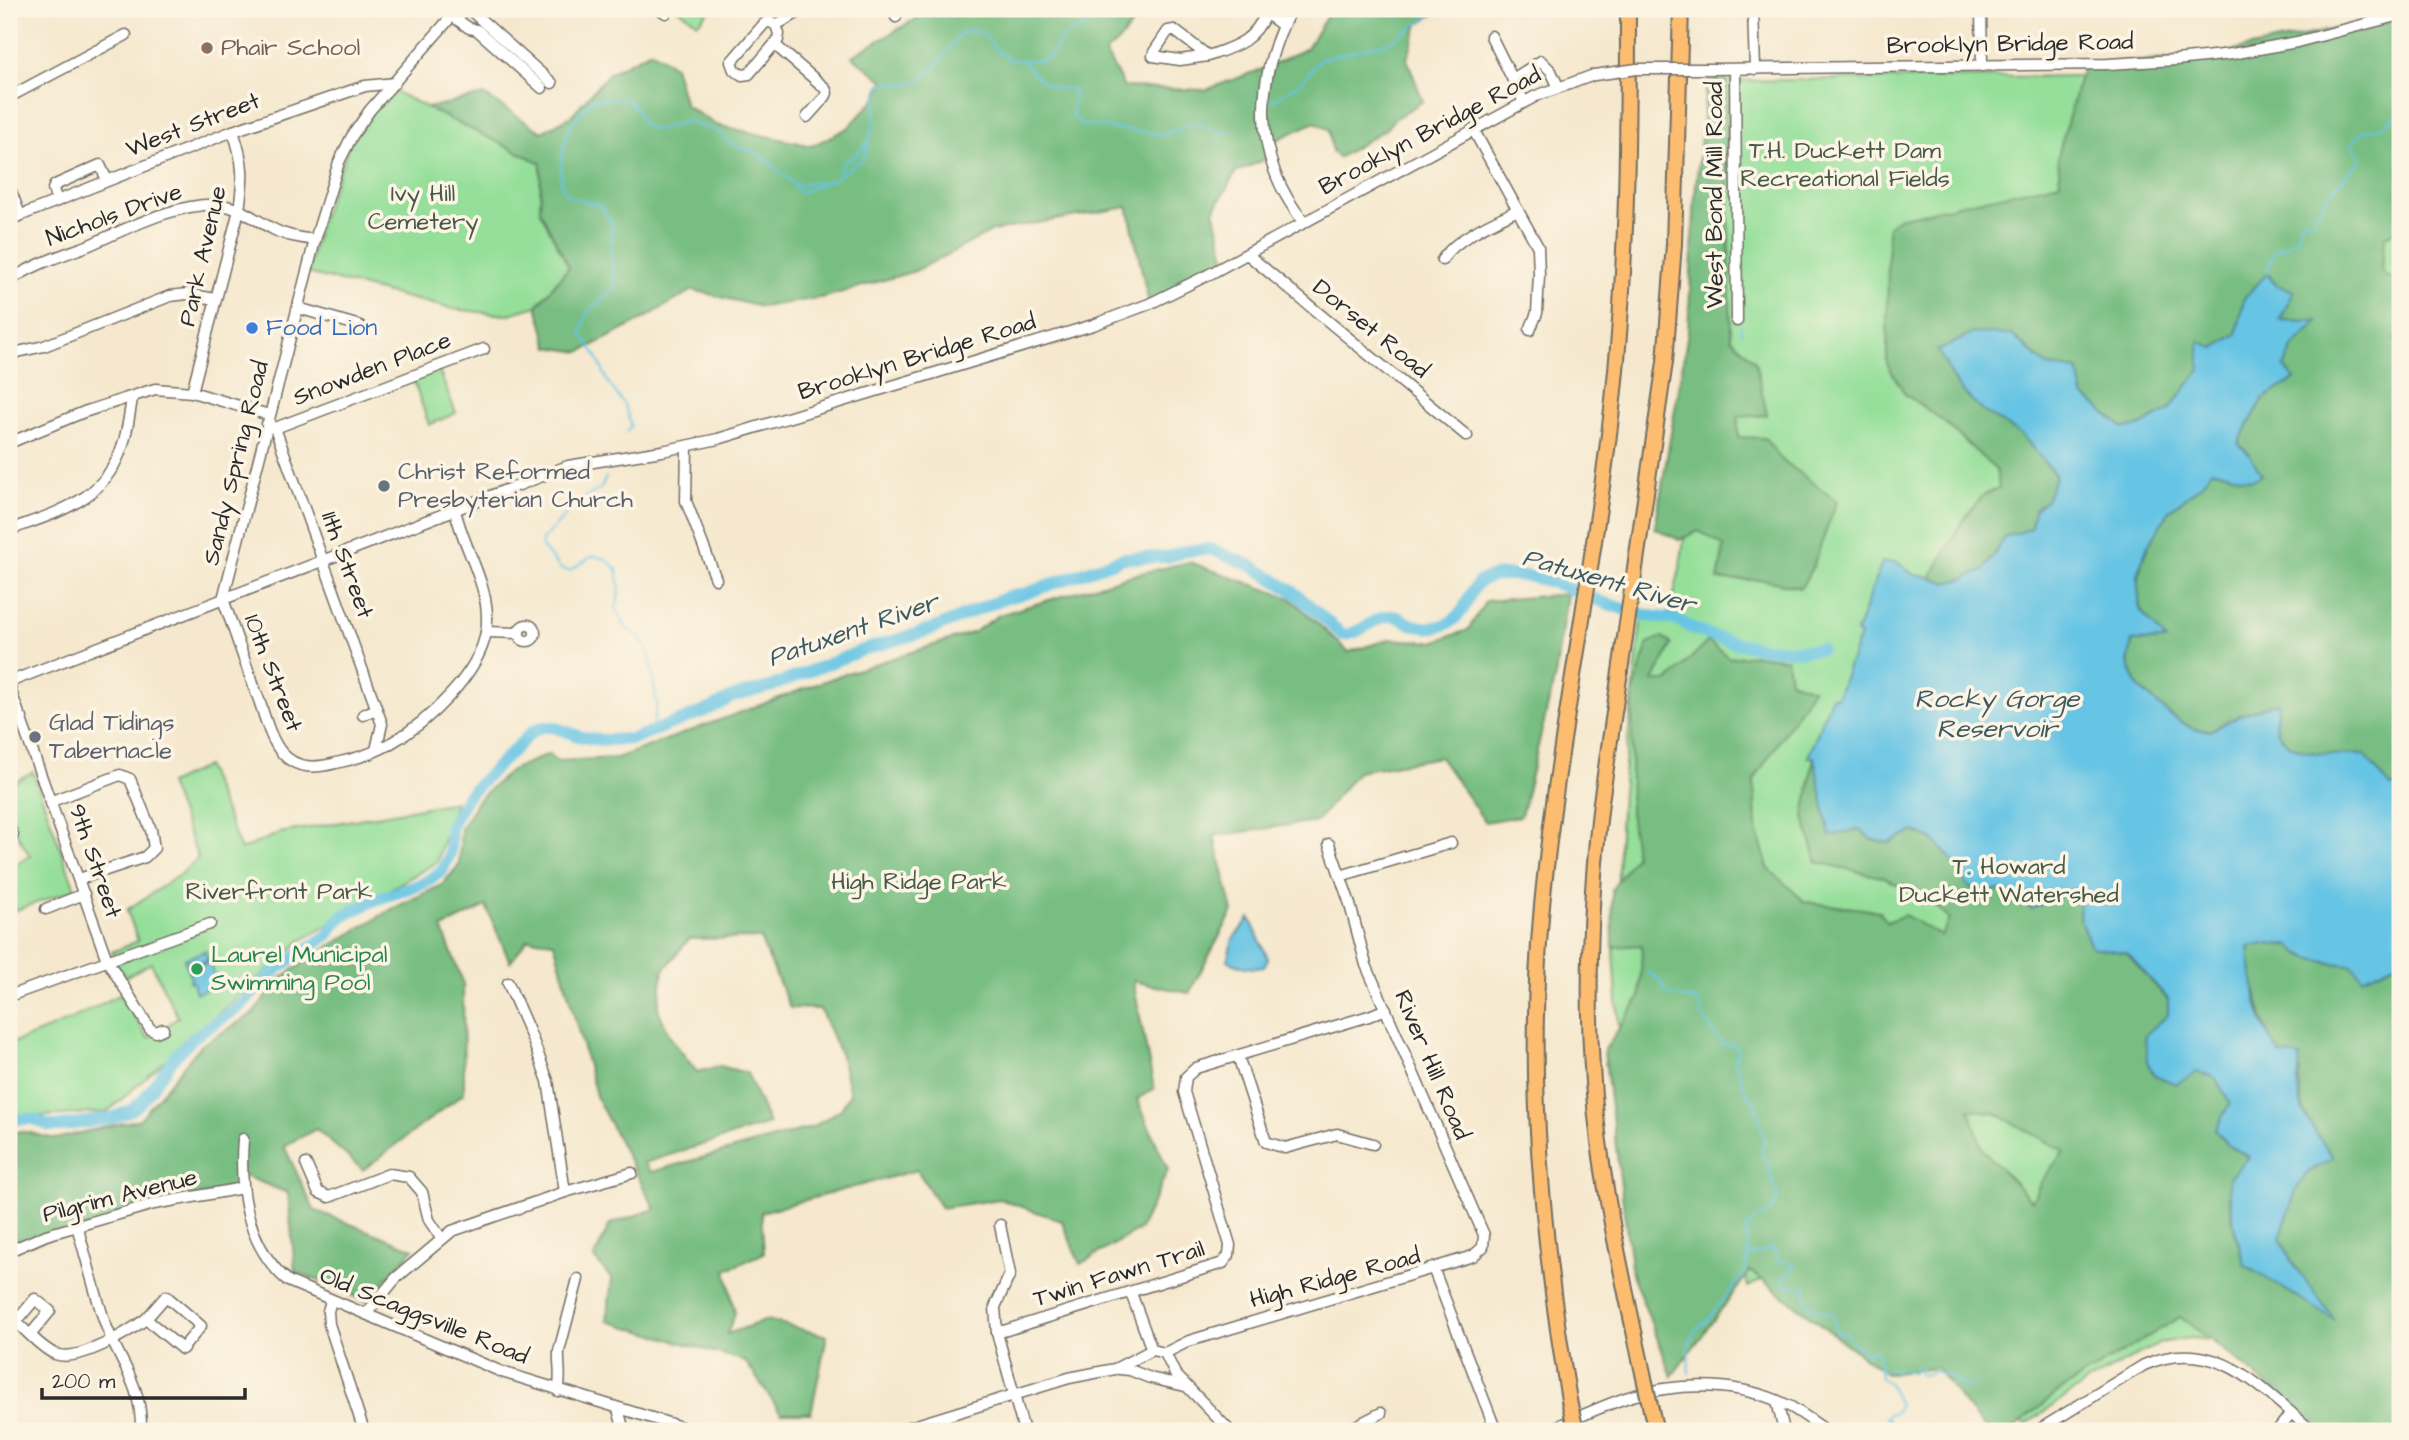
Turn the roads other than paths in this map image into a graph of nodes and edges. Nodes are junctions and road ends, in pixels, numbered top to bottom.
1 (469, 9) edge
2 (804, 9) edge
3 (1291, 9) edge
4 (1628, 9) edge
5 (1681, 9) edge
6 (1753, 9) edge
7 (1981, 9) edge
8 (1263, 11) edge
9 (455, 12) edge
10 (2400, 15) edge
11 (776, 25) junction
12 (1282, 25) junction
13 (126, 34) dead end
14 (1491, 36) dead end
15 (775, 45) junction
16 (1208, 56) junction
17 (1982, 66) junction
18 (1735, 69) junction
19 (1755, 69) junction
20 (1513, 79) junction
21 (395, 83) junction
22 (1558, 86) junction
23 (9, 97) edge
24 (1524, 102) junction
25 (807, 117) dead end
26 (1473, 129) junction
27 (233, 131) junction
28 (107, 180) junction
29 (9, 186) edge
30 (57, 201) junction
31 (239, 210) junction
32 (1518, 210) junction
33 (20, 215) junction
34 (9, 220) edge
35 (1304, 222) junction
36 (315, 240) junction
37 (1247, 254) junction
38 (1442, 260) dead end
39 (9, 281) edge
40 (215, 299) junction
41 (298, 308) junction
42 (1737, 321) dead end
43 (360, 326) dead end
44 (1530, 330) dead end
45 (484, 349) dead end
46 (9, 354) edge
47 (192, 392) junction
48 (132, 398) junction
49 (271, 422) junction
50 (1467, 436) dead end
51 (9, 443) edge
52 (687, 446) junction
53 (455, 510) junction
54 (9, 530) edge
55 (323, 560) junction
56 (716, 579) dead end
57 (223, 599) junction
58 (486, 632) junction
59 (519, 632) dead end
60 (9, 684) edge
61 (376, 709) junction
62 (363, 715) dead end
63 (22, 718) junction
64 (9, 724) edge
65 (382, 724) junction
66 (402, 736) junction
67 (376, 750) junction
68 (51, 801) junction
69 (1451, 843) dead end
70 (1329, 844) dead end
71 (1340, 876) junction
72 (79, 879) junction
73 (84, 894) junction
74 (46, 908) dead end
75 (210, 924) dead end
76 (107, 960) junction
77 (508, 983) dead end
78 (9, 996) edge
79 (1386, 1009) junction
80 (163, 1029) dead end
81 (1238, 1056) junction
82 (243, 1139) dead end
83 (1373, 1144) dead end
84 (306, 1164) dead end
85 (632, 1173) dead end
86 (243, 1188) junction
87 (565, 1192) junction
88 (1000, 1225) dead end
89 (77, 1226) junction
90 (441, 1238) junction
91 (9, 1251) edge
92 (1433, 1268) junction
93 (578, 1279) dead end
94 (1131, 1293) junction
95 (331, 1301) junction
96 (366, 1314) junction
97 (146, 1319) junction
98 (998, 1333) junction
99 (30, 1334) dead end
100 (112, 1340) junction
101 (1148, 1353) junction
102 (1168, 1358) junction
103 (1115, 1369) junction
104 (1150, 1377) junction
105 (1187, 1387) junction
106 (558, 1391) junction
107 (1013, 1396) junction
108 (1777, 1401) junction
109 (618, 1409) junction
110 (1381, 1413) dead end
111 (2291, 1413) junction
112 (141, 1431) edge
113 (364, 1431) edge
114 (624, 1431) edge
115 (694, 1431) edge
116 (897, 1431) edge
117 (1024, 1431) edge
118 (1125, 1431) edge
119 (1143, 1431) edge
120 (1230, 1431) edge
121 (1346, 1431) edge
122 (1496, 1431) edge
123 (1547, 1431) edge
124 (1576, 1431) edge
125 (1656, 1431) edge
126 (1784, 1431) edge
127 (1827, 1431) edge
128 (2037, 1431) edge
129 (2277, 1431) edge
130 (2312, 1431) edge

1 - 9 street
2 - 11 street
3 - 12 street
4 - 124 highway, bridge
5 - 125 highway, bridge
6 - 19 street
7 - 17 street
8 - 12 street
8 - 16 street
9 - 21 street, Sandy Spring Road
10 - 17 street, Brooklyn Bridge Road
11 - 15 street
11 - 15 street
12 - 35 street
13 - 23 street
14 - 20 street
15 - 25 street
16 - 16 street
17 - 19 street, Brooklyn Bridge Road
18 - 19 street, Brooklyn Bridge Road
18 - 22 street, Brooklyn Bridge Road, bridge
18 - 42 street, West Bond Mill Road
20 - 22 street
20 - 24 street
21 - 27 street, West Street
21 - 36 street, Sandy Spring Road
22 - 24 street, Brooklyn Bridge Road
24 - 26 street, Brooklyn Bridge Road
26 - 32 street
26 - 35 street, Brooklyn Bridge Road
27 - 28 street, West Street
27 - 31 street, Park Avenue
28 - 30 street, West Street
28 - 30 street
29 - 33 street
30 - 33 street, West Street
31 - 36 street, Nichols Drive
31 - 39 street, Nichols Drive
31 - 40 street, Park Avenue
32 - 38 street
32 - 44 street
33 - 34 street, West Street
35 - 37 street, Brooklyn Bridge Road
36 - 41 street, Sandy Spring Road
37 - 50 street, Dorset Road
37 - 52 street, Brooklyn Bridge Road
40 - 46 street
40 - 47 street, Park Avenue
41 - 43 street
41 - 49 street, Sandy Spring Road
45 - 49 street, Snowden Place
47 - 48 street
47 - 49 street
48 - 51 street
48 - 54 street
49 - 55 street, 11th Street
49 - 57 street, Sandy Spring Road
52 - 53 street, Brooklyn Bridge Road
52 - 56 street
53 - 55 street, Brooklyn Bridge Road
53 - 58 street
55 - 57 street, Brooklyn Bridge Road
55 - 61 street, 11th Street
57 - 60 street, Brooklyn Bridge Road
57 - 67 street, 10th Street
58 - 59 street
58 - 66 street
60 - 63 street, 9th Street
61 - 62 street
61 - 65 street, 11th Street
63 - 64 street
63 - 68 street, 9th Street
65 - 66 street
65 - 67 street
66 - 67 street
68 - 72 street, 9th Street
68 - 72 street
69 - 71 street
70 - 71 street, River Hill Road
71 - 79 street, River Hill Road
72 - 73 street, 9th Street
73 - 74 street
73 - 76 street, 9th Street
75 - 76 street
76 - 78 street
76 - 80 street, 9th Street
77 - 87 street
79 - 81 street, Twin Fawn Trail
79 - 92 street, River Hill Road
81 - 83 street
81 - 94 street, Twin Fawn Trail
82 - 86 street, Old Scaggsville Road
84 - 90 street
85 - 87 street
86 - 89 street, Pilgrim Avenue
86 - 95 street, Old Scaggsville Road
87 - 90 street
88 - 98 street
89 - 91 street, Pilgrim Avenue
89 - 100 street
90 - 96 street
92 - 102 street, High Ridge Road
92 - 122 street, High Ridge Road
93 - 106 street
94 - 98 street, Twin Fawn Trail
94 - 101 street
95 - 96 street, Old Scaggsville Road
95 - 113 street
96 - 106 street, Old Scaggsville Road
97 - 97 street
97 - 100 street
98 - 107 street
99 - 100 street
100 - 112 street
101 - 102 street
101 - 103 street
101 - 104 street
102 - 104 street
102 - 105 street
103 - 104 street
103 - 107 street
104 - 105 street
105 - 120 street
106 - 109 street, Old Scaggsville Road
107 - 116 street
107 - 117 street
108 - 123 street
108 - 126 street
108 - 127 street
109 - 114 street
109 - 115 street, Old Scaggsville Road
110 - 121 street
111 - 128 street
111 - 129 street
111 - 130 street
118 - 119 street

